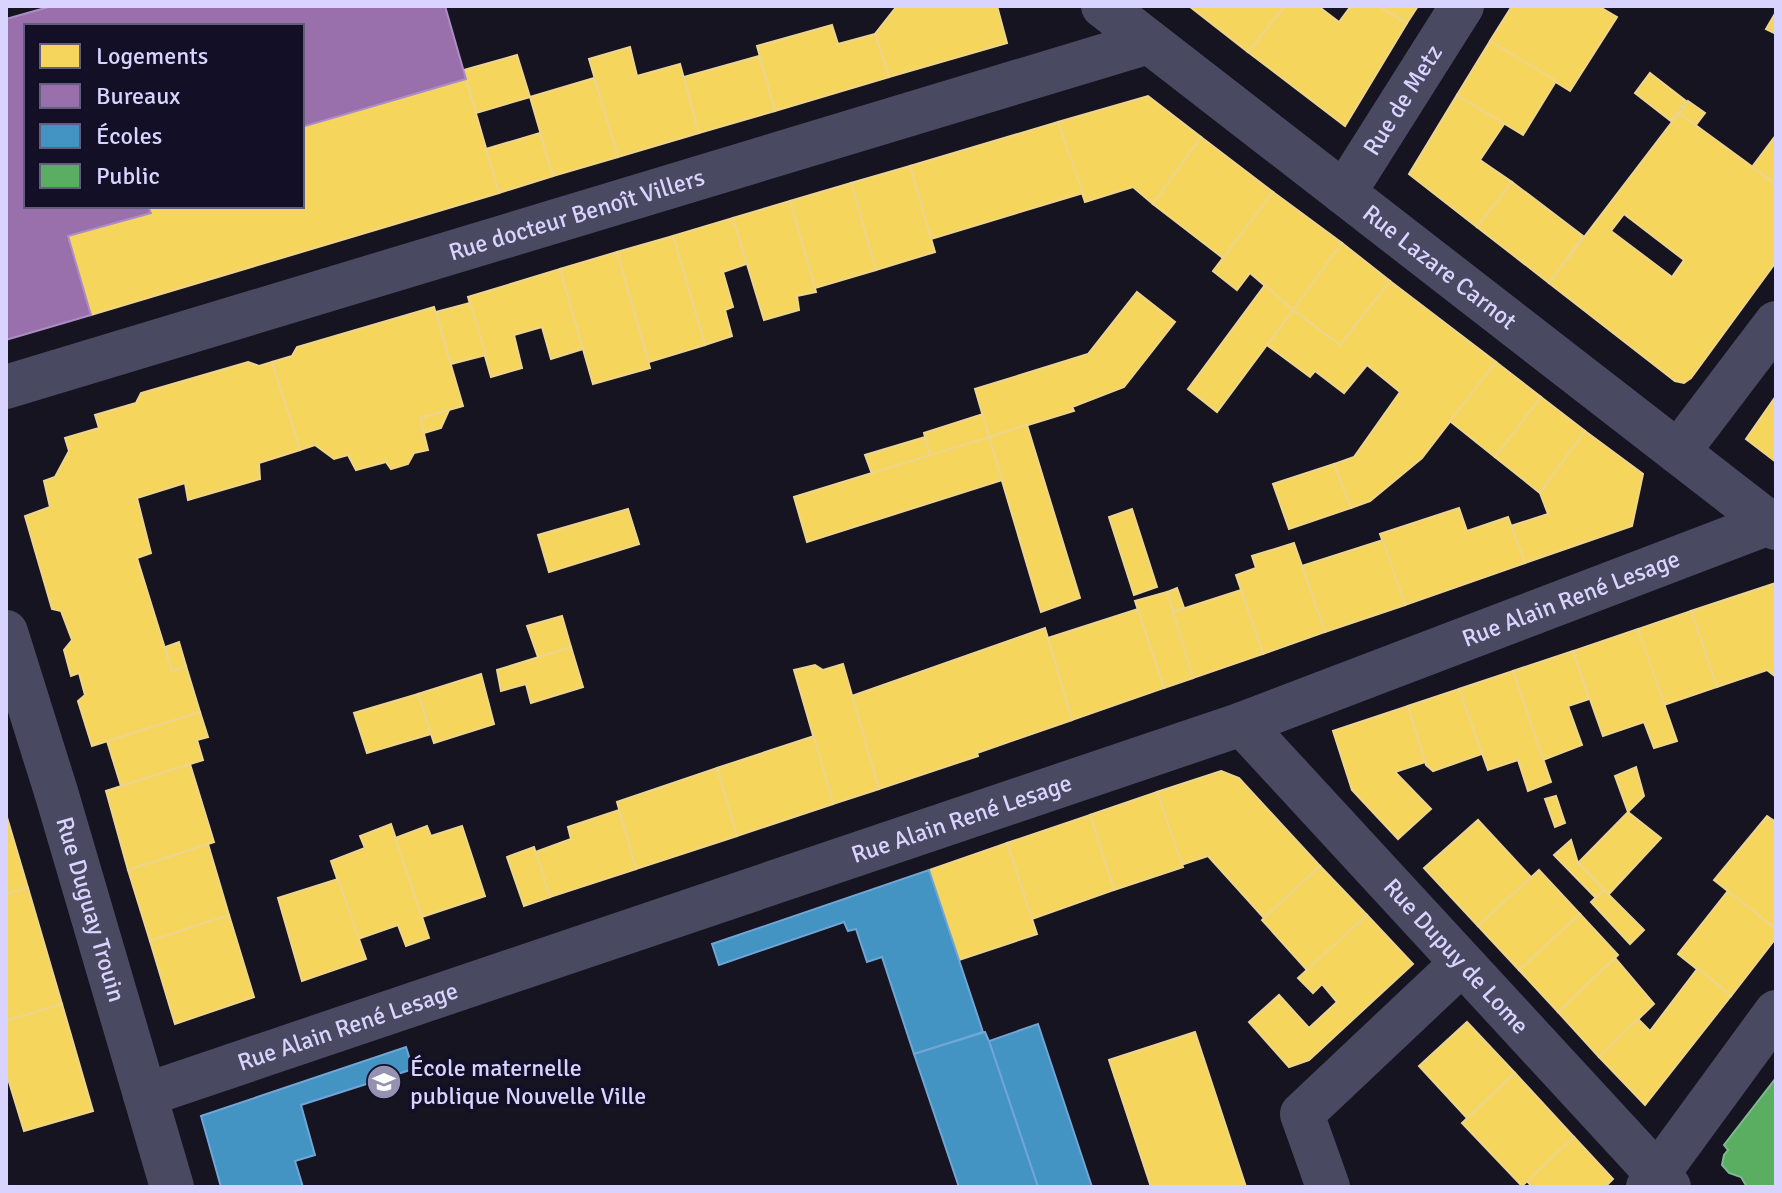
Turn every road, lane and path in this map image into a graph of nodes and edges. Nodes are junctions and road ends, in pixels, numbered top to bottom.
1 (1103, 6) edge
2 (1462, 6) edge
3 (1149, 42) junction
4 (1344, 193) junction
5 (1776, 323) edge
6 (6, 387) edge
7 (1678, 452) junction
8 (1772, 526) edge
9 (6, 632) edge
10 (18, 715) edge
11 (1242, 724) junction
12 (1461, 964) junction
13 (1776, 1012) edge
14 (145, 1095) junction
15 (1657, 1182) edge
16 (172, 1187) edge
17 (1328, 1187) edge

1 - 3 street, Rue Lazare Carnot
2 - 4 street, Rue de Metz
3 - 4 street, Rue Lazare Carnot
3 - 6 street, Rue docteur Benoît Villers
4 - 7 street, Rue Lazare Carnot
5 - 7 street
7 - 8 street, Rue Lazare Carnot
8 - 11 street, Rue Alain René Lesage
9 - 10 street, Rue Duguay Trouin
10 - 14 street, Rue Duguay Trouin
11 - 12 street, Rue Dupuy de Lome
11 - 14 street, Rue Alain René Lesage
12 - 15 street, Rue Dupuy de Lome
12 - 17 street
13 - 15 street
14 - 16 street, Rue Duguay Trouin

